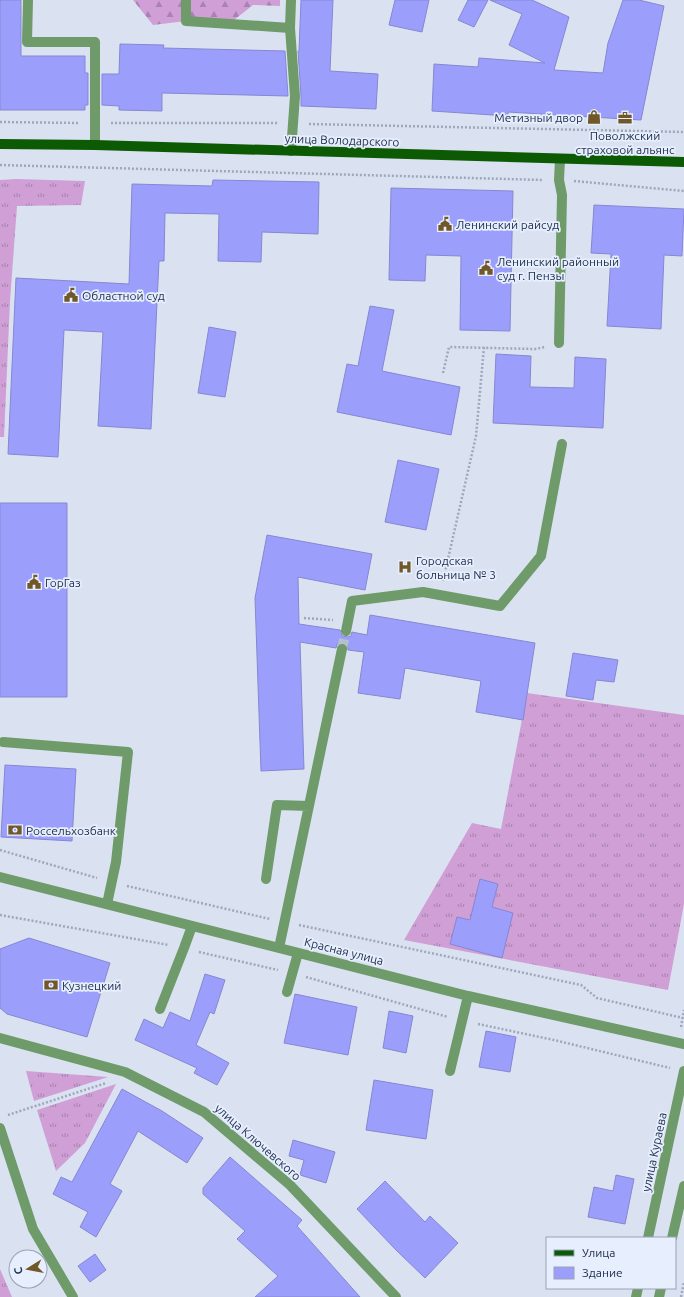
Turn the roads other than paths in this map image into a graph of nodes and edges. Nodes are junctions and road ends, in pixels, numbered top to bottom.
1 (28, 0) edge
2 (186, 0) edge
3 (291, 0) edge
4 (290, 28) junction
5 (0, 144) edge
6 (95, 145) junction
7 (291, 151) junction
8 (560, 159) junction
9 (684, 162) edge
10 (559, 343) road end
11 (562, 444) dead end
12 (346, 626) tunnel mouth
13 (342, 649) tunnel mouth
14 (3, 742) dead end
15 (308, 806) junction
16 (0, 877) edge
17 (266, 879) dead end
18 (107, 904) junction
19 (192, 926) junction
20 (279, 948) junction
21 (298, 953) junction
22 (287, 992) dead end
23 (468, 996) junction
24 (160, 1009) dead end
25 (0, 1038) edge
26 (684, 1044) edge
27 (450, 1071) dead end
28 (684, 1071) edge
29 (0, 1128) edge
30 (684, 1186) edge
31 (648, 1237) edge
32 (672, 1237) edge
33 (73, 1297) edge
34 (396, 1297) edge

1 - 6 street
2 - 4 street
3 - 4 street
4 - 7 street
5 - 6 main road, улица Володарского
6 - 7 main road, улица Володарского
7 - 8 main road, улица Володарского
8 - 9 main road, улица Володарского
8 - 10 street
11 - 12 street
13 - 15 street
14 - 18 street
15 - 17 street
15 - 20 street
16 - 18 street, Красная улица
18 - 19 street, Красная улица
19 - 20 street, Красная улица
19 - 24 street
20 - 21 street, Красная улица
21 - 22 street
21 - 23 street, Красная улица
23 - 26 street, Красная улица
23 - 27 street
25 - 34 street, улица Ключевского
28 - 31 street, улица Кураева
29 - 33 street
30 - 32 street

